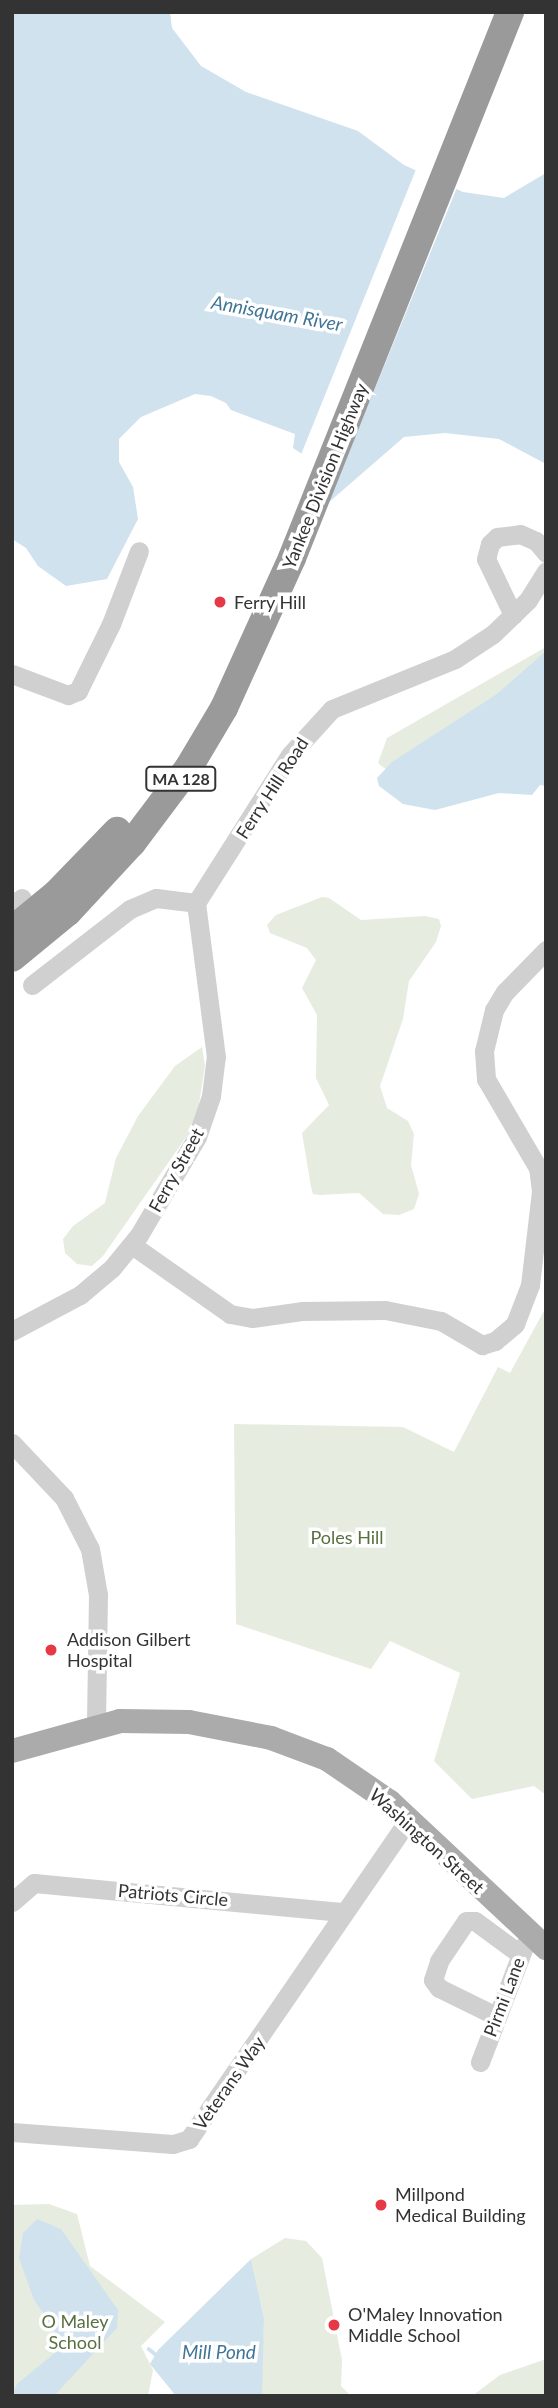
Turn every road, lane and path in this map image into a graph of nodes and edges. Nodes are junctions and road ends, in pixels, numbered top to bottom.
1 (489, 12) edge
2 (510, 12) edge
3 (473, 78) junction
4 (139, 551) dead end
5 (546, 553) edge
6 (284, 555) junction
7 (546, 571) edge
8 (513, 615) junction
9 (12, 674) edge
10 (196, 903) junction
11 (12, 930) edge
12 (546, 950) edge
13 (12, 958) edge
14 (32, 985) dead end
15 (542, 1165) edge
16 (132, 1245) junction
17 (12, 1331) edge
18 (12, 1443) edge
19 (96, 1725) junction
20 (12, 1751) edge
21 (408, 1820) junction
22 (12, 1902) edge
23 (342, 1912) junction
24 (535, 1943) edge
25 (496, 2016) junction
26 (480, 2062) dead end
27 (12, 2132) edge

1 - 3 highway, Yankee Division Highway / MA 128
2 - 3 highway, Yankee Division Highway / MA 128
3 - 6 highway, Yankee Division Highway / MA 128
4 - 9 street
5 - 8 street
6 - 11 highway, Yankee Division Highway / MA 128
6 - 13 highway, Yankee Division Highway / MA 128
7 - 8 street, Ferry Hill Road
8 - 10 street, Ferry Hill Road
10 - 14 street
10 - 16 street, Ferry Street
12 - 15 street
15 - 16 street
16 - 17 street, Ferry Street
18 - 19 street
19 - 20 main road, Washington Street
19 - 21 main road, Washington Street
21 - 23 street, Veterans Way
21 - 24 main road, Washington Street
22 - 23 street, Patriots Circle
23 - 27 street, Veterans Way
24 - 25 street, Pirmi Lane
24 - 25 street
25 - 26 street, Pirmi Lane

